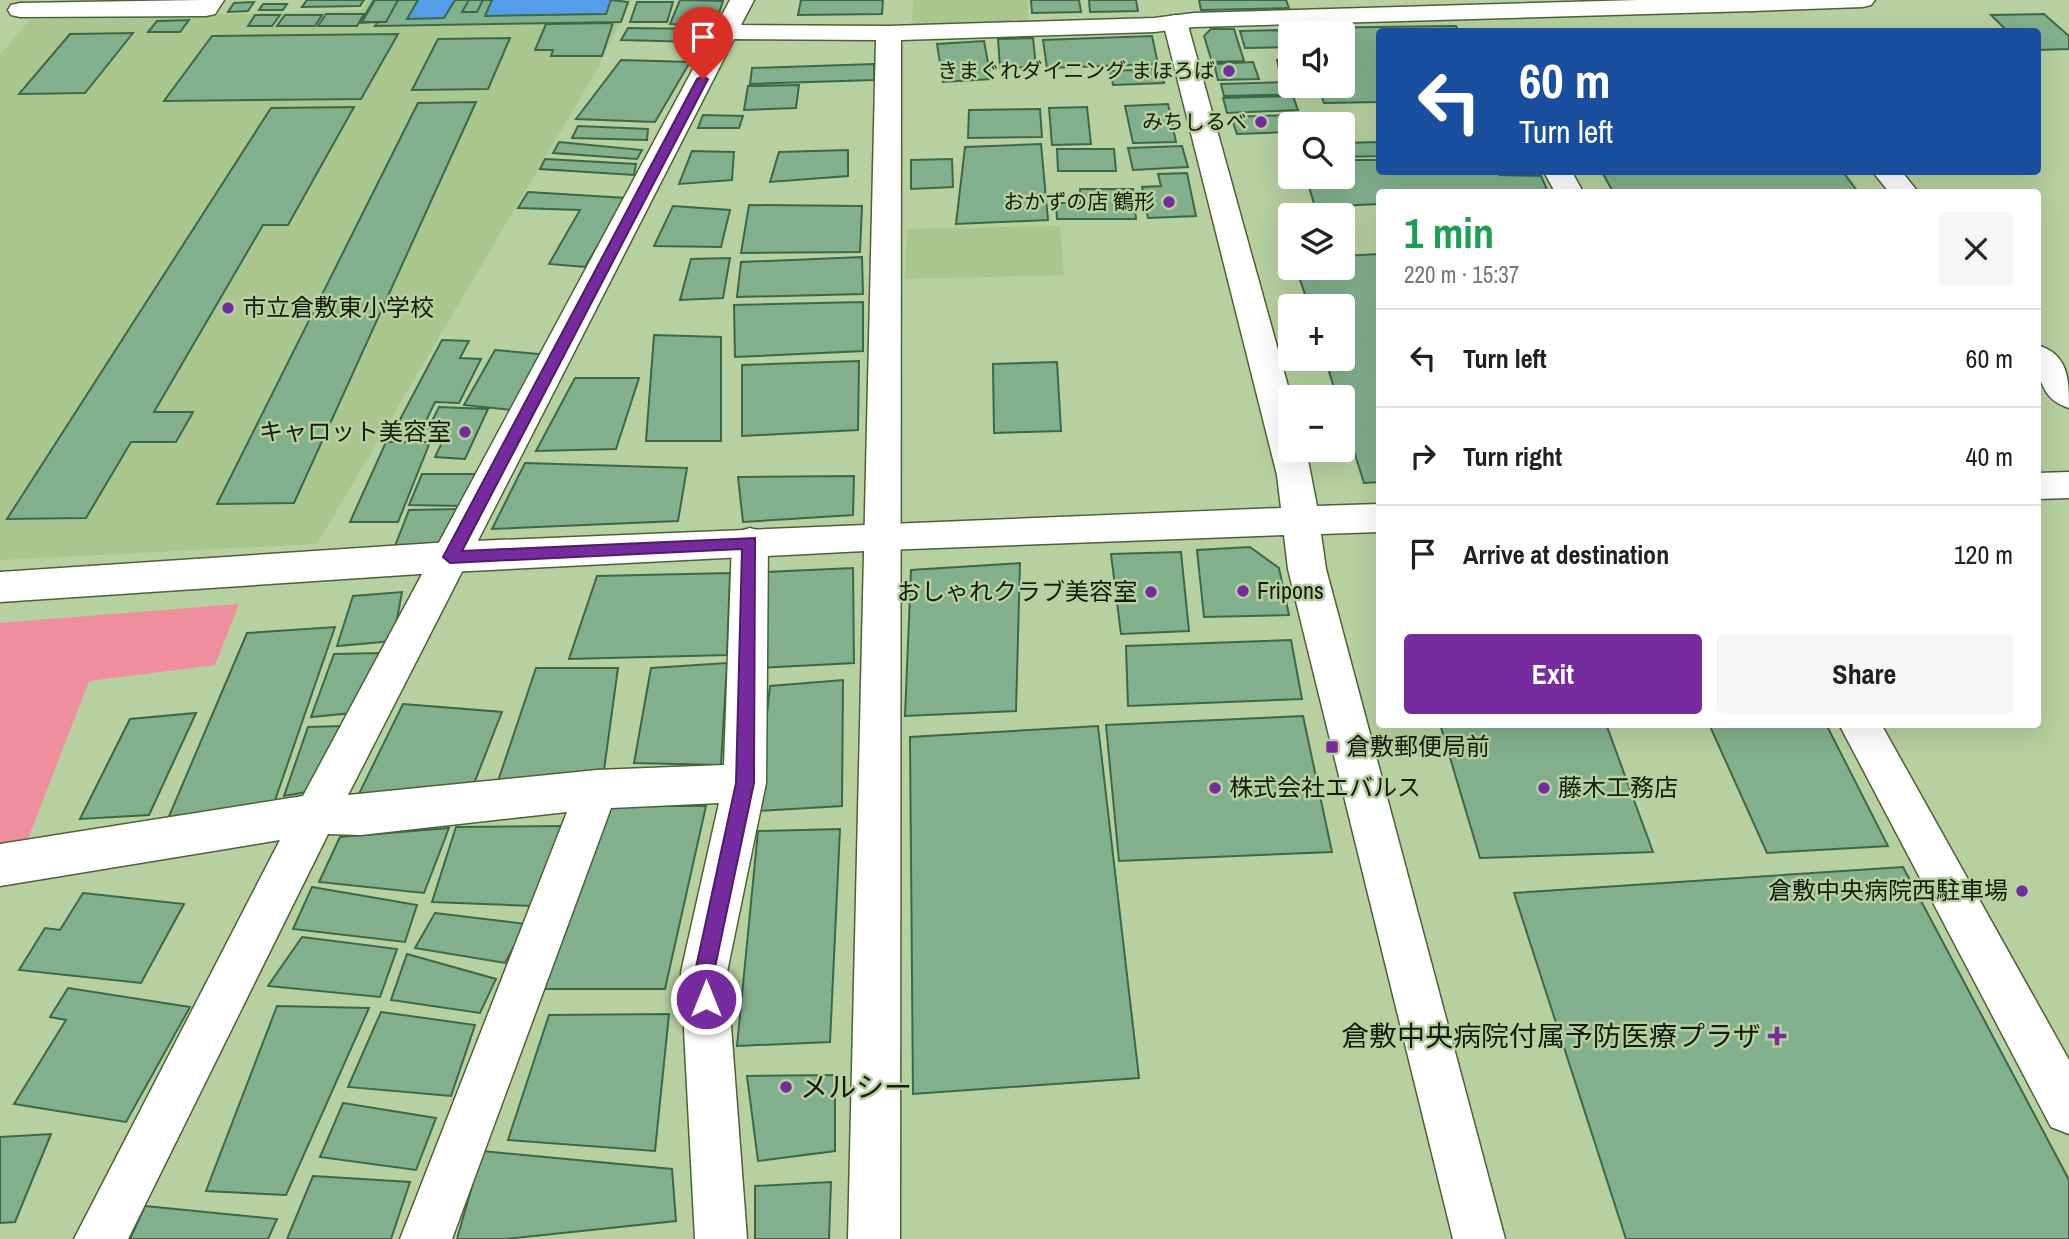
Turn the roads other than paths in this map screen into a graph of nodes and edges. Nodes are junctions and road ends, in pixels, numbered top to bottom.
1 (212, 0) edge
2 (742, 0) edge
3 (1863, 0) edge
4 (1750, 2) edge
5 (1173, 11) edge
6 (19, 12) edge
7 (1473, 14) edge
8 (1771, 28) edge
9 (728, 32) junction
10 (889, 33) junction
11 (1890, 175) edge
12 (1901, 189) edge
13 (2041, 361) edge
14 (2069, 396) edge
15 (2069, 485) edge
16 (2041, 486) edge
17 (1376, 517) edge
18 (1301, 522) junction
19 (884, 536) junction
20 (750, 542) junction
21 (450, 557) junction
22 (0, 587) edge
23 (1861, 728) edge
24 (745, 783) junction
25 (597, 789) junction
26 (316, 814) junction
27 (0, 865) edge
28 (2069, 1109) edge
29 (100, 1239) edge
30 (426, 1239) edge
31 (721, 1239) edge
32 (874, 1239) edge
33 (1479, 1239) edge

1 - 6 street
2 - 9 street
3 - 4 street
4 - 7 street
4 - 8 street
5 - 7 street
5 - 10 street
5 - 18 street
9 - 10 street
9 - 21 street
10 - 19 street
11 - 12 street
13 - 14 street
15 - 16 street
17 - 18 street
18 - 19 street
18 - 33 street
19 - 20 street
19 - 32 street
20 - 21 street
20 - 24 street
21 - 22 street
21 - 26 street
23 - 28 street
24 - 25 street
24 - 31 street
25 - 26 street
25 - 30 street
26 - 27 street
26 - 29 street

